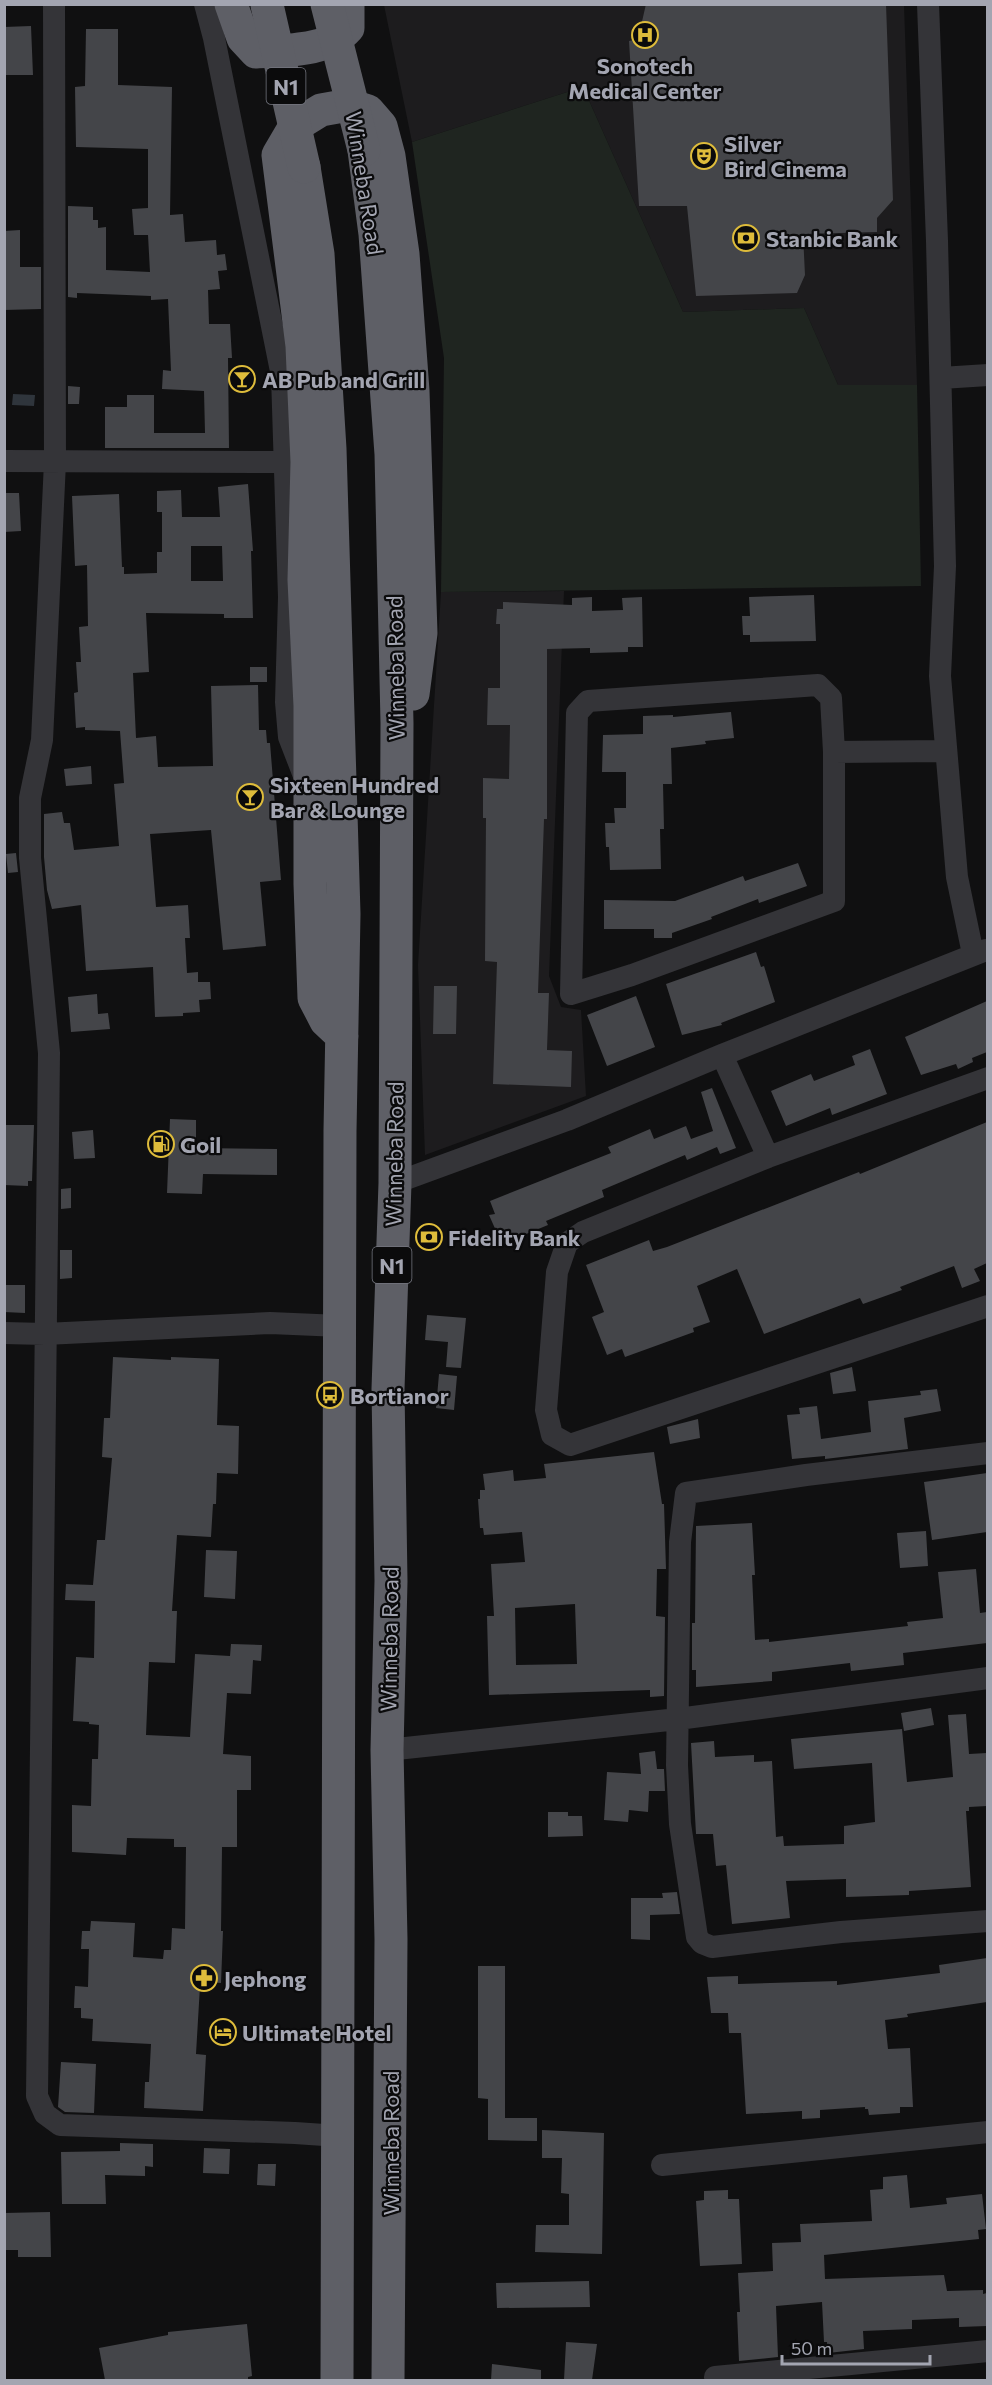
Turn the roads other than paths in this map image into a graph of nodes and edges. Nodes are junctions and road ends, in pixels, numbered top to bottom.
1 (54, 4) edge
2 (206, 4) edge
3 (231, 4) edge
4 (327, 4) edge
5 (348, 4) edge
6 (927, 4) edge
7 (267, 5) edge
8 (987, 375) edge
9 (941, 378) junction
10 (4, 461) edge
11 (55, 462) junction
12 (284, 462) junction
13 (945, 751) junction
14 (834, 752) junction
15 (309, 789) junction
16 (396, 831) junction
17 (980, 952) edge
18 (342, 1036) junction
19 (722, 1055) junction
20 (987, 1078) edge
21 (768, 1157) junction
22 (395, 1183) junction
23 (987, 1306) edge
24 (340, 1326) junction
25 (4, 1333) edge
26 (45, 1334) junction
27 (987, 1453) edge
28 (987, 1678) edge
29 (678, 1719) junction
30 (387, 1750) junction
31 (987, 1921) edge
32 (339, 2085) junction
33 (987, 2132) edge
34 (390, 2134) junction
35 (339, 2136) junction
36 (662, 2165) dead end
37 (987, 2351) edge
38 (715, 2377) dead end
39 (337, 2380) edge
40 (388, 2380) edge

1 - 11 street
2 - 12 street
3 - 5 highway
4 - 16 highway, Winneba Road / N1, bridge
6 - 9 street
7 - 18 highway, N1, bridge
8 - 9 street
9 - 13 street
10 - 11 street
11 - 12 street
11 - 26 street
12 - 15 street
13 - 14 street
13 - 17 street
14 - 14 street
15 - 16 highway
15 - 18 highway
16 - 22 highway, Winneba Road / N1
17 - 19 street
18 - 24 highway, N1
19 - 21 street
19 - 22 street
20 - 21 street
21 - 23 street
22 - 30 highway, Winneba Road / N1
24 - 26 street
24 - 32 highway, N1
25 - 26 street
26 - 35 street
27 - 29 street
28 - 29 street
29 - 30 street
29 - 31 street
30 - 34 highway, Winneba Road / N1
32 - 34 highway
32 - 35 highway, N1
33 - 36 street
34 - 40 highway, Winneba Road / N1
35 - 39 highway, N1
37 - 38 street

